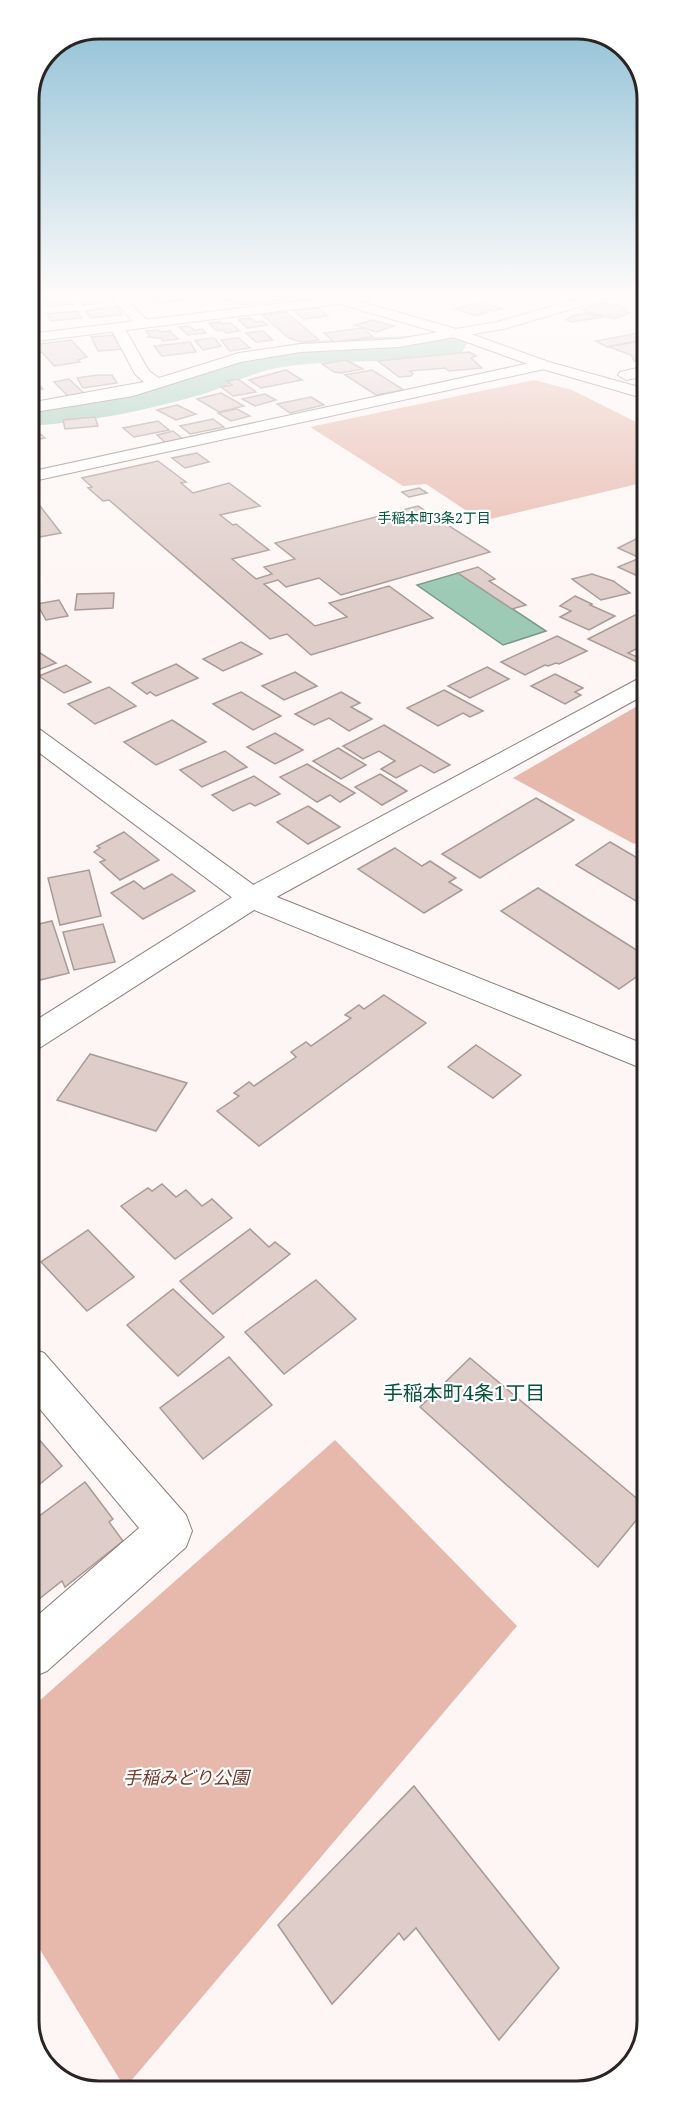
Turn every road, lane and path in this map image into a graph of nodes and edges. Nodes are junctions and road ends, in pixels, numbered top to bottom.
1 (122, 392) edge
2 (417, 392) edge
3 (39, 407) edge
4 (39, 475) edge
5 (637, 689) edge
6 (39, 740) edge
7 (252, 898) junction
8 (39, 1033) edge
9 (637, 1054) edge
10 (39, 1377) edge
11 (39, 1646) edge

1 - 3 main road
2 - 4 main road
5 - 7 main road
6 - 7 main road
7 - 8 main road
7 - 9 main road
10 - 11 main road

